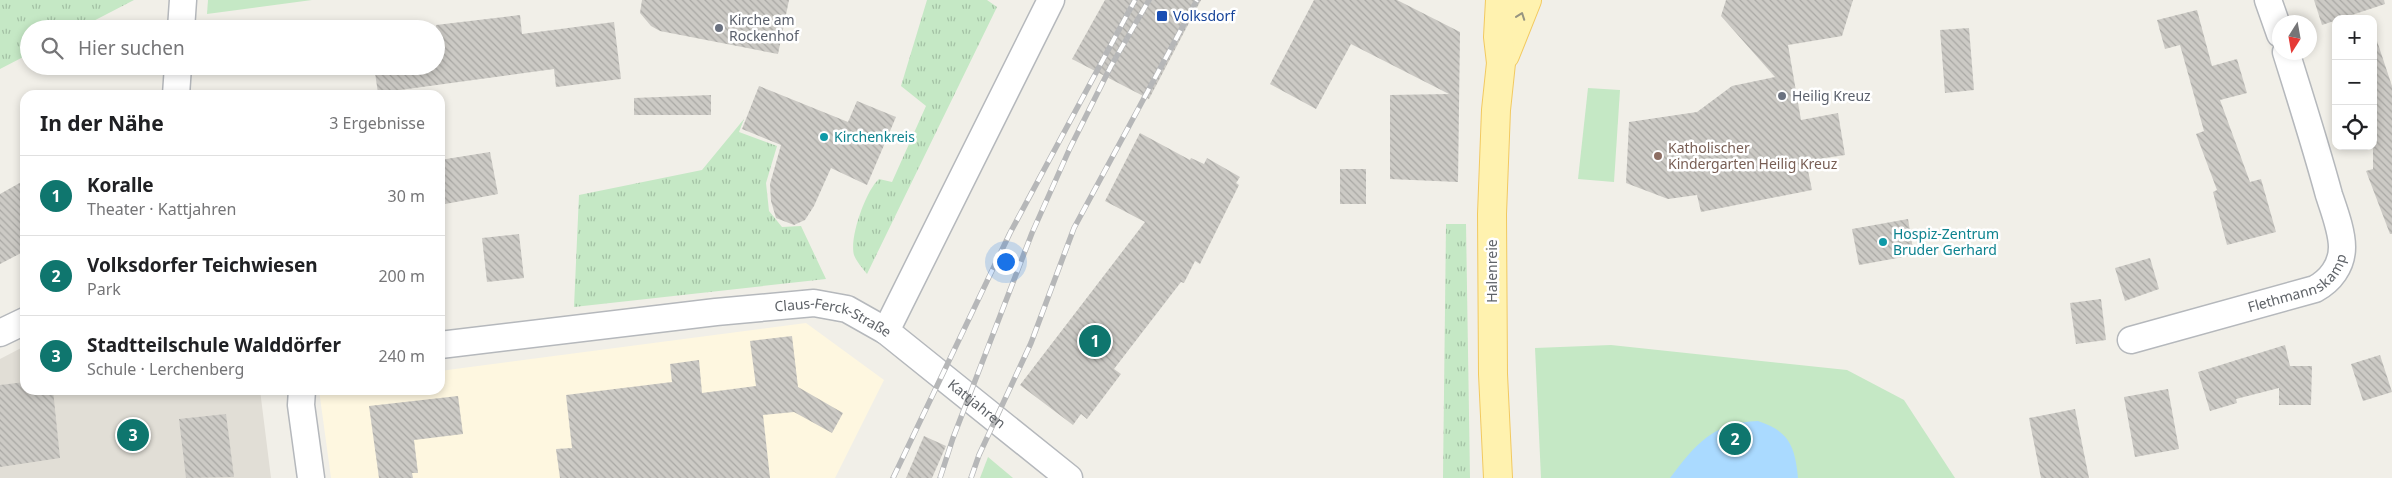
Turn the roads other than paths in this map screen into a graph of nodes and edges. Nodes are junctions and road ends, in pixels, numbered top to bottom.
1 (183, 0) edge
2 (1051, 0) edge
3 (1500, 0) edge
4 (1527, 0) edge
5 (2268, 0) edge
6 (2273, 15) edge
7 (182, 20) edge
8 (2289, 60) edge
9 (1501, 63) junction
10 (177, 75) edge
11 (176, 90) edge
12 (20, 323) edge
13 (886, 331) junction
14 (0, 333) edge
15 (2131, 340) dead end
16 (445, 344) edge
17 (302, 395) edge
18 (311, 478) edge
19 (1068, 478) edge
20 (1498, 478) edge

1 - 7 street
2 - 13 street, Claus-Ferck-Straße
3 - 9 main road, Halenreie
9 -> 4 main road, Halenreie
5 - 6 street
8 - 15 street, Flethmannskamp
9 - 20 main road, Halenreie
10 - 11 street
12 - 14 street
13 - 16 street, Claus-Ferck-Straße
13 - 19 street, Kattjahren
17 - 18 street

